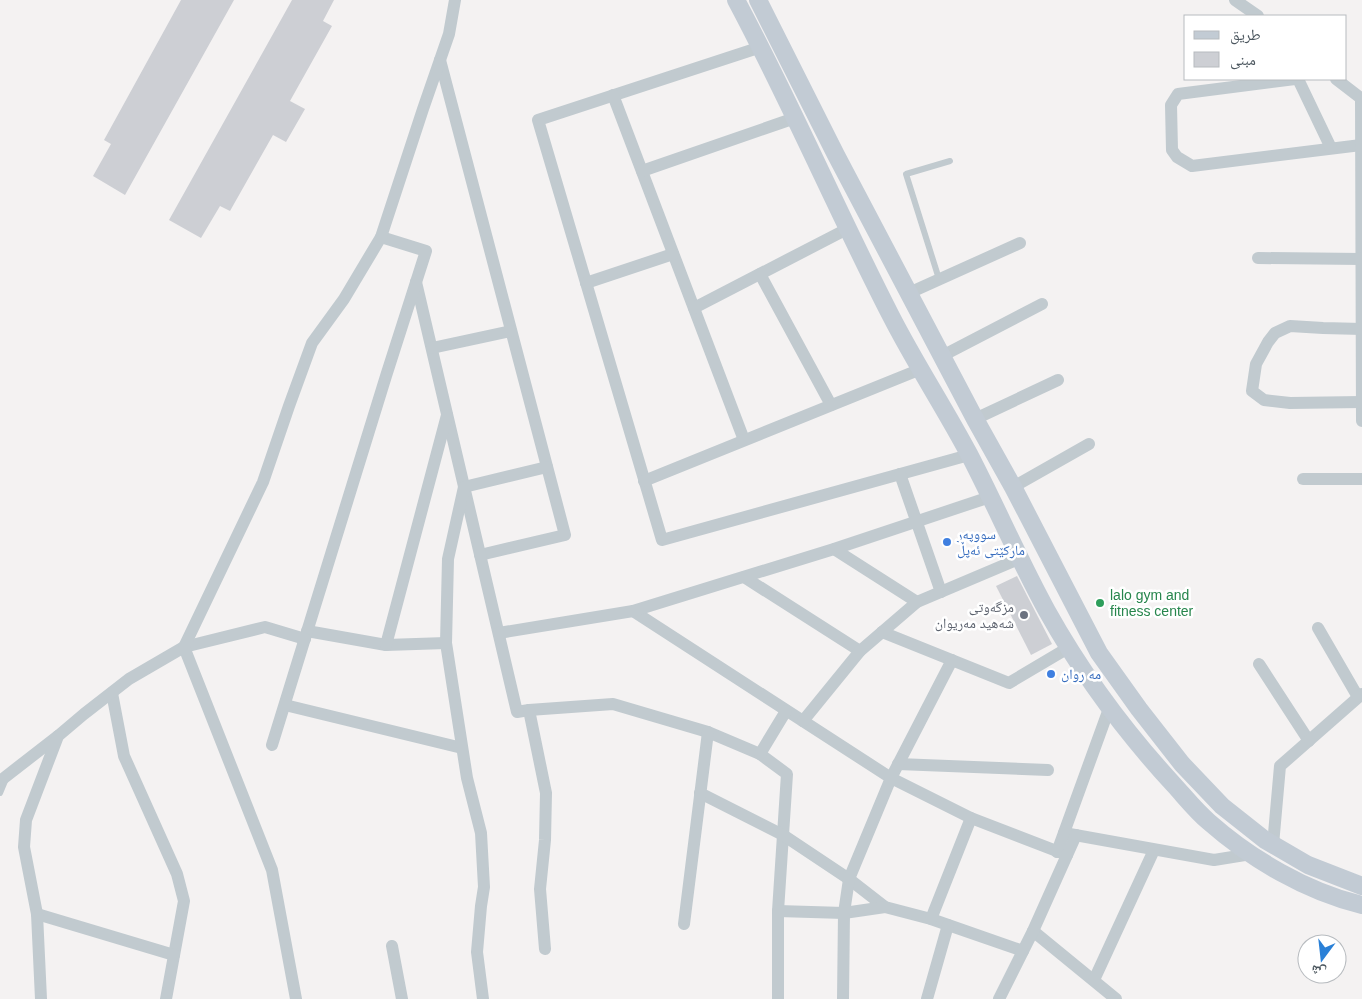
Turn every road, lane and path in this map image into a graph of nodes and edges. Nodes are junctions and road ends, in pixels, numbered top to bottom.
1 (455, 0) edge
2 (736, 0) edge
3 (758, 0) edge
4 (1234, 0) edge
5 (1256, 15) edge
6 (761, 47) junction
7 (440, 60) junction
8 (1288, 80) edge
9 (1297, 80) edge
10 (1337, 80) edge
11 (613, 95) junction
12 (1361, 99) edge
13 (795, 118) junction
14 (1361, 145) edge
15 (1331, 148) junction
16 (836, 155) junction
17 (950, 161) dead end
18 (817, 164) junction
19 (642, 171) junction
20 (848, 228) junction
21 (381, 236) junction
22 (1020, 243) dead end
23 (673, 254) junction
24 (1258, 258) dead end
25 (1361, 259) edge
26 (760, 274) junction
27 (939, 279) junction
28 (416, 282) junction
29 (586, 283) junction
30 (909, 293) junction
31 (1042, 304) dead end
32 (694, 308) junction
33 (1361, 329) edge
34 (511, 331) junction
35 (432, 348) junction
36 (942, 356) junction
37 (921, 369) junction
38 (1058, 380) dead end
39 (1362, 402) edge
40 (831, 404) junction
41 (447, 414) junction
42 (975, 419) junction
43 (1362, 421) edge
44 (744, 440) junction
45 (1089, 444) dead end
46 (969, 455) junction
47 (546, 467) junction
48 (900, 474) junction
49 (1303, 478) dead end
50 (1362, 479) edge
51 (644, 481) junction
52 (1013, 486) junction
53 (464, 487) junction
54 (990, 497) junction
55 (916, 521) junction
56 (834, 549) junction
57 (480, 554) junction
58 (1021, 558) junction
59 (744, 576) junction
60 (941, 592) junction
61 (917, 602) junction
62 (633, 611) junction
63 (1318, 628) dead end
64 (882, 632) junction
65 (499, 633) junction
66 (306, 635) junction
67 (446, 643) junction
68 (386, 645) junction
69 (184, 647) junction
70 (1068, 648) junction
71 (860, 651) junction
72 (952, 660) junction
73 (1259, 664) dead end
74 (112, 693) junction
75 (1360, 696) edge
76 (285, 705) junction
77 (1110, 706) junction
78 (529, 710) junction
79 (786, 711) junction
80 (803, 721) junction
81 (708, 732) junction
82 (58, 736) junction
83 (1309, 741) junction
84 (272, 745) dead end
85 (462, 748) junction
86 (760, 754) junction
87 (898, 764) junction
88 (1048, 770) dead end
89 (891, 778) junction
90 (3, 779) edge
91 (0, 792) edge
92 (700, 793) junction
93 (971, 818) junction
94 (1070, 834) junction
95 (783, 835) junction
96 (1273, 844) junction
97 (1154, 850) junction
98 (1062, 854) junction
99 (1251, 854) junction
100 (849, 879) junction
101 (1362, 886) edge
102 (1362, 905) edge
103 (885, 907) junction
104 (778, 911) junction
105 (844, 913) junction
106 (38, 914) junction
107 (931, 919) junction
108 (684, 924) dead end
109 (948, 925) junction
110 (1033, 931) junction
111 (392, 946) dead end
112 (545, 949) dead end
113 (1023, 951) junction
114 (174, 955) junction
115 (1094, 980) junction
116 (41, 999) edge
117 (166, 999) edge
118 (296, 999) edge
119 (402, 999) edge
120 (482, 999) edge
121 (778, 999) edge
122 (843, 999) edge
123 (927, 999) edge
124 (998, 999) edge
125 (1116, 999) edge

1 - 7 street
2 - 6 main road
3 - 16 main road
4 - 5 street
6 - 11 street
6 - 13 main road
7 - 21 street
7 - 34 street
8 - 15 street
9 - 15 street
10 - 12 street
11 - 19 street
11 - 29 street
12 - 14 street
13 - 18 main road
13 - 19 street
14 - 15 street
14 - 25 street
16 - 18 main road
16 - 30 main road
17 - 27 lane
18 - 20 main road
19 - 23 street
20 - 26 street
20 - 37 main road
21 - 28 street
21 - 69 street
22 - 27 street
23 - 29 street
23 - 32 street
24 - 25 street
25 - 33 street
26 - 32 street
26 - 40 street
27 - 30 street
28 - 35 street
28 - 66 street
29 - 51 street
30 - 36 main road
31 - 36 street
32 - 44 street
33 - 39 street
33 - 39 street
34 - 35 street
34 - 47 street
35 - 41 street
36 - 42 main road
37 - 40 street
37 - 46 main road
38 - 42 street
39 - 43 street
40 - 44 street
41 - 53 street
41 - 68 street
42 - 52 main road
44 - 51 street
45 - 52 street
46 - 48 street
46 - 54 main road
47 - 53 street
47 - 57 street
48 - 51 street
48 - 55 street
49 - 50 street
52 - 96 main road
53 - 57 street
53 - 67 street
54 - 55 street
54 - 58 main road
55 - 56 street
55 - 60 street
56 - 59 street
56 - 61 street
57 - 65 street
58 - 60 street
58 - 70 main road
59 - 62 street
59 - 71 street
60 - 61 street
61 - 64 street
62 - 65 street
62 - 79 street
63 - 75 street
64 - 71 street
64 - 72 street
65 - 78 street
66 - 68 street
66 - 69 street
66 - 76 street
67 - 68 street
67 - 85 street
69 - 74 street
69 - 118 street
70 - 72 street
70 - 77 main road
71 - 80 street
72 - 87 street
73 - 83 street
74 - 82 street
74 - 114 street
75 - 83 street
76 - 84 street
76 - 85 street
77 - 94 street
77 - 99 main road
78 - 81 street
78 - 112 street
79 - 80 street
79 - 86 street
80 - 89 street
81 - 86 street
81 - 92 street
82 - 90 street
82 - 106 street
83 - 96 street
85 - 120 street
86 - 95 street
87 - 88 street
87 - 89 street
89 - 93 street
89 - 100 street
90 - 91 lane
92 - 95 street
92 - 108 street
93 - 98 street
93 - 107 street
94 - 97 street
94 - 98 street
95 - 100 street
95 - 104 street
96 - 101 main road
97 - 99 street
97 - 115 street
98 - 110 street
99 - 102 main road
100 - 103 street
100 - 105 street
103 - 105 street
103 - 107 street
104 - 105 street
104 - 121 street
105 - 122 street
106 - 114 street
106 - 116 street
107 - 109 street
109 - 113 street
109 - 123 street
110 - 113 street
110 - 115 street
111 - 119 street
113 - 124 street
114 - 117 street
115 - 125 street

